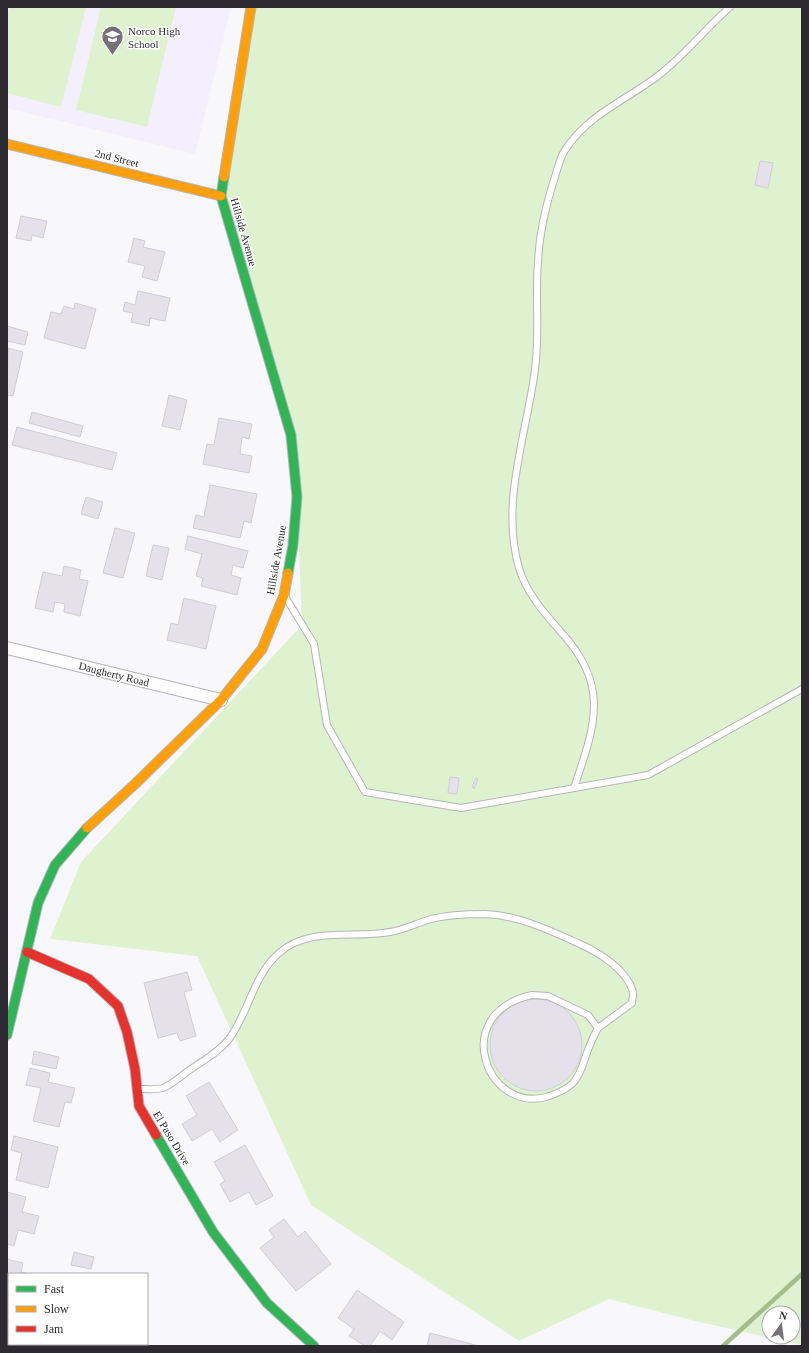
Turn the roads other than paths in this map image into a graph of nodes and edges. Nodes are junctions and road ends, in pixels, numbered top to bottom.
1 (250, 7) edge
2 (730, 7) edge
3 (7, 144) edge
4 (220, 196) junction
5 (284, 595) junction
6 (7, 648) edge
7 (802, 689) edge
8 (221, 700) junction
9 (574, 788) junction
10 (26, 952) junction
11 (598, 1028) junction
12 (7, 1035) edge
13 (137, 1089) junction
14 (314, 1346) edge

1 - 4 street, Hillside Avenue
2 - 9 lane
3 - 4 street, 2nd Street
4 - 5 street, Hillside Avenue
5 - 8 street, Hillside Avenue
5 - 9 lane
6 - 8 street, Daugherty Road
7 - 9 lane
8 - 10 street, Hillside Avenue
10 - 12 street, Hillside Avenue
10 - 13 street, El Paso Drive
11 - 11 lane
11 - 13 lane
13 - 14 street, El Paso Drive

